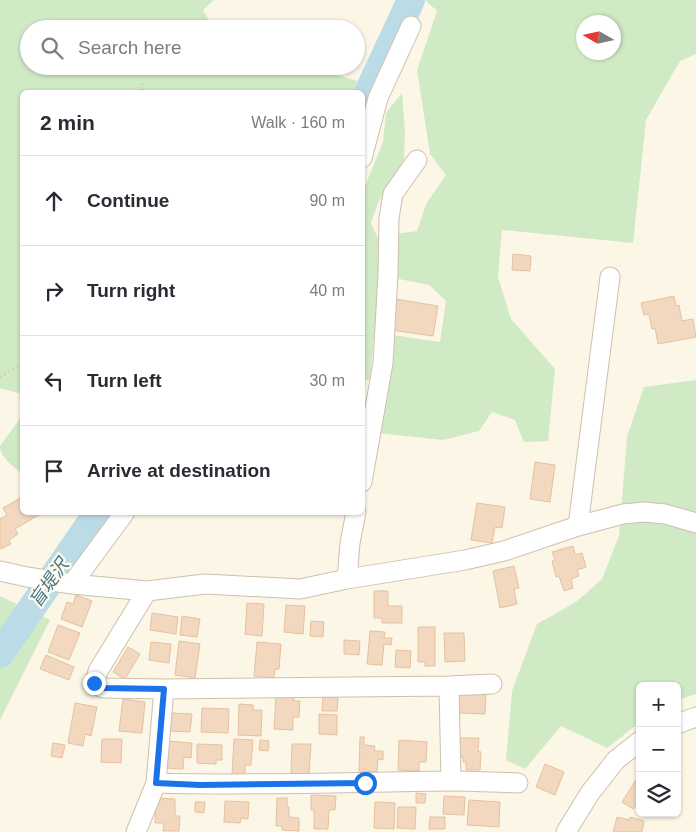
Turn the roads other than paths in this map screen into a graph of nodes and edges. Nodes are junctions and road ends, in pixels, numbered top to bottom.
1 (411, 26) dead end
2 (365, 147) edge
3 (417, 160) dead end
4 (610, 277) dead end
5 (365, 465) edge
6 (123, 515) edge
7 (355, 515) edge
8 (696, 523) edge
9 (578, 526) junction
10 (0, 570) edge
11 (347, 579) junction
12 (72, 584) junction
13 (147, 591) junction
14 (492, 684) dead end
15 (448, 686) junction
16 (164, 689) junction
17 (696, 717) edge
18 (681, 723) edge
19 (636, 743) edge
20 (451, 781) junction
21 (156, 783) junction
22 (518, 783) dead end
23 (136, 832) edge
24 (566, 832) edge

1 - 2 street
3 - 5 street
4 - 9 street
6 - 12 street
7 - 11 street
8 - 9 street
9 - 11 street
10 - 12 street
11 - 13 street
12 - 13 street
13 - 16 street
14 - 15 street
15 - 16 street
15 - 20 street
16 - 21 street
17 - 18 street
19 - 24 street
20 - 21 street
20 - 22 street
21 - 23 street

